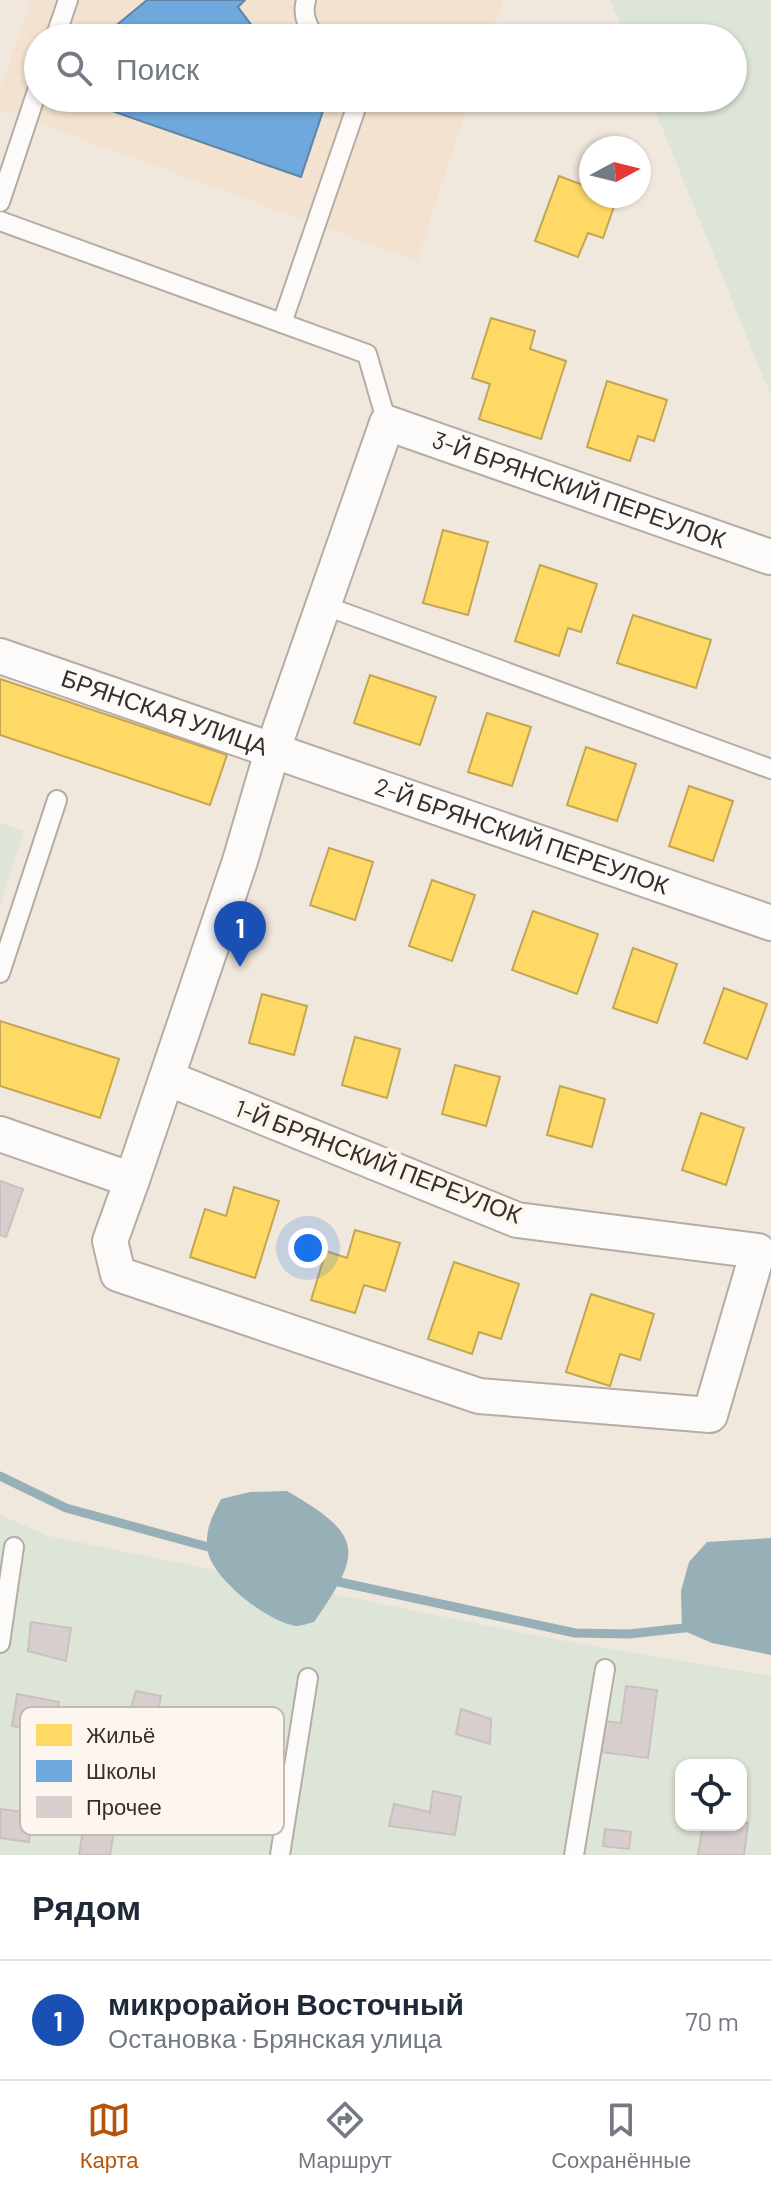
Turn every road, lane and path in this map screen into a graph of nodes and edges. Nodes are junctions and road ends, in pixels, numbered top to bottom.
1 (68, 0) edge
2 (306, 0) edge
3 (60, 24) edge
4 (308, 24) edge
5 (30, 112) edge
6 (355, 112) edge
7 (0, 202) edge
8 (0, 221) edge
9 (282, 323) junction
10 (387, 423) junction
11 (770, 557) edge
12 (323, 605) junction
13 (0, 656) edge
14 (272, 752) junction
15 (771, 769) edge
16 (57, 800) dead end
17 (771, 923) edge
18 (0, 973) edge
19 (167, 1078) junction
20 (0, 1134) edge
21 (132, 1180) junction
22 (710, 1415) joint
23 (14, 1547) dead end
24 (0, 1643) edge
25 (605, 1669) dead end
26 (308, 1678) dead end
27 (284, 1830) edge
28 (283, 1835) edge
29 (280, 1855) edge
30 (574, 1855) edge

1 - 3 lane
2 - 4 lane
5 - 7 lane
6 - 9 lane
8 - 9 lane
9 - 10 lane
10 - 11 street, 3-Й БРЯНСКИЙ ПЕРЕУЛОК
10 - 12 street
12 - 14 street
12 - 15 lane
13 - 14 street, БРЯНСКАЯ УЛИЦА
14 - 17 street, 2-Й БРЯНСКИЙ ПЕРЕУЛОК
14 - 19 street, БРЯНСКАЯ УЛИЦА
16 - 18 lane
19 - 21 street, БРЯНСКАЯ УЛИЦА
19 - 22 street, 1-Й БРЯНСКИЙ ПЕРЕУЛОК
20 - 21 street
21 - 22 street, БРЯНСКАЯ УЛИЦА
23 - 24 lane
25 - 30 lane
26 - 27 lane
28 - 29 lane

